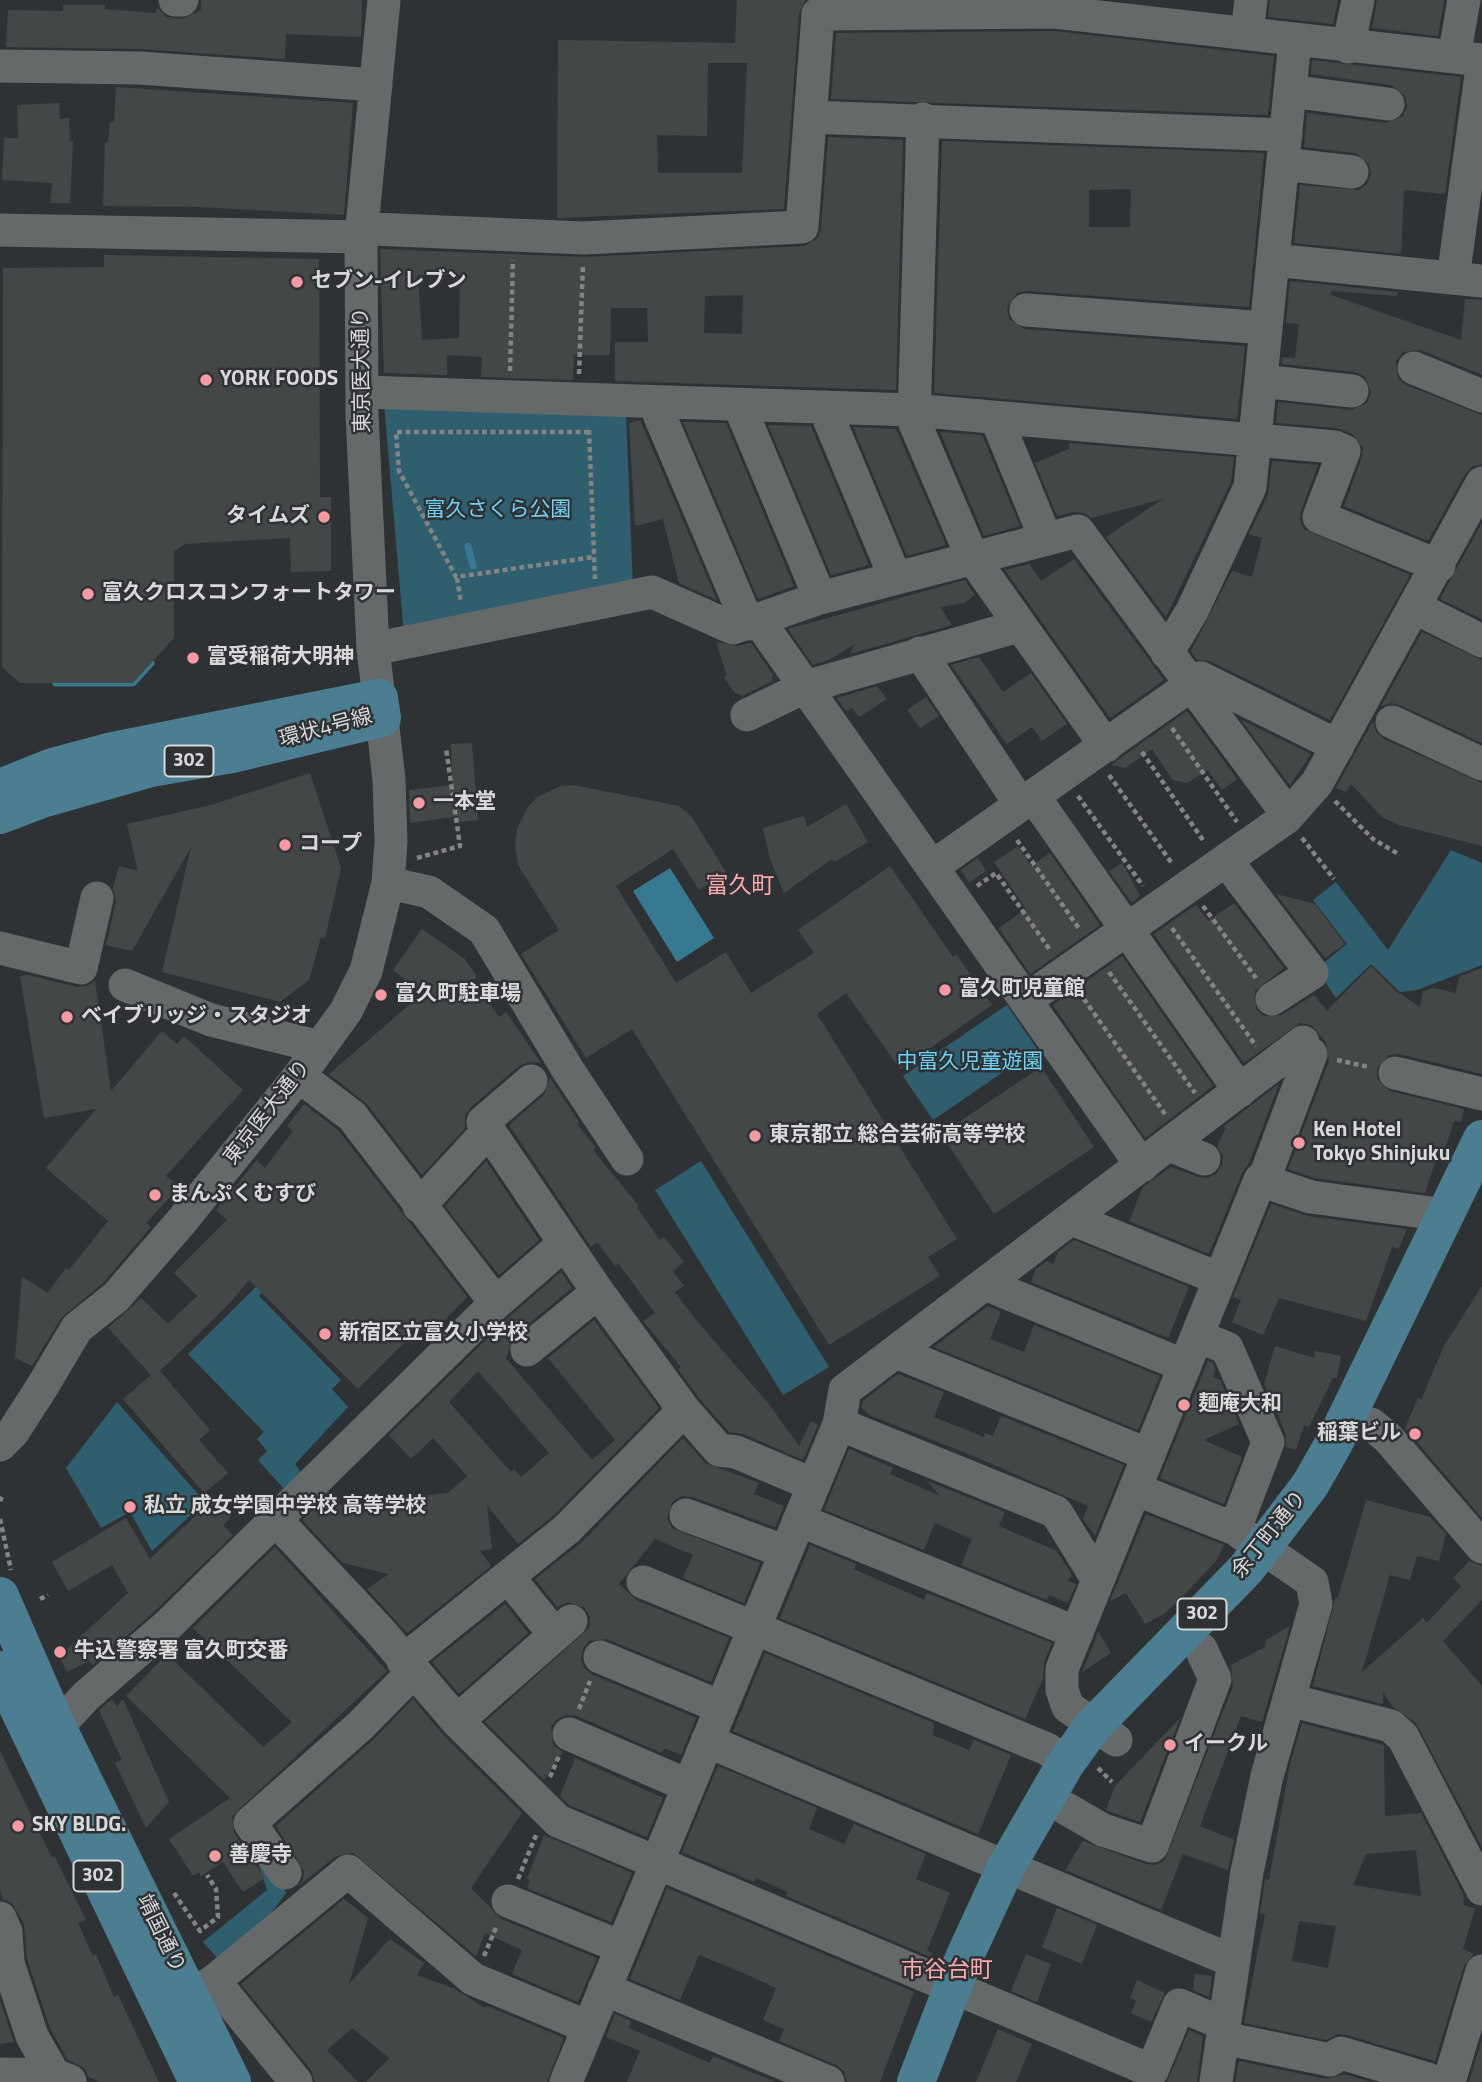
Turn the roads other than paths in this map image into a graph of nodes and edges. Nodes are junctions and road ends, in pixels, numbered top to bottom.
1 (175, 0) edge
2 (182, 0) edge
3 (384, 0) edge
4 (1251, 0) edge
5 (1359, 0) edge
6 (1464, 0) edge
7 (1000, 6) edge
8 (1056, 6) edge
9 (819, 7) edge
10 (1247, 33) junction
11 (1296, 41) junction
12 (1348, 47) junction
13 (1473, 62) edge
14 (0, 66) edge
15 (376, 85) junction
16 (1290, 91) junction
17 (1388, 104) dead end
18 (810, 117) junction
19 (923, 119) junction
20 (1284, 150) junction
21 (1352, 172) dead end
22 (0, 230) edge
23 (361, 237) junction
24 (1273, 260) junction
25 (1468, 279) edge
26 (1026, 310) dead end
27 (1266, 328) junction
28 (1414, 368) dead end
29 (1261, 381) junction
30 (1352, 391) dead end
31 (363, 392) junction
32 (1482, 396) edge
33 (659, 403) junction
34 (740, 407) junction
35 (827, 407) junction
36 (912, 410) junction
37 (997, 420) junction
38 (1255, 439) junction
39 (1482, 483) edge
40 (1045, 537) junction
41 (972, 557) junction
42 (1439, 566) junction
43 (895, 578) junction
44 (820, 598) junction
45 (1414, 607) junction
46 (753, 622) junction
47 (1019, 626) junction
48 (1482, 641) edge
49 (373, 649) junction
50 (920, 653) junction
51 (1167, 653) junction
52 (806, 687) junction
53 (1191, 687) junction
54 (380, 708) junction
55 (747, 715) dead end
56 (1392, 722) dead end
57 (1117, 739) junction
58 (1338, 746) junction
59 (1482, 764) edge
60 (0, 788) edge
61 (1028, 801) junction
62 (0, 815) edge
63 (1287, 817) junction
64 (1233, 856) junction
65 (932, 867) junction
66 (389, 874) junction
67 (97, 898) dead end
68 (1127, 930) junction
69 (0, 948) edge
70 (125, 985) dead end
71 (1272, 999) dead end
72 (1026, 1000) junction
73 (320, 1047) junction
74 (1395, 1073) road end
75 (299, 1076) junction
76 (531, 1081) dead end
77 (1240, 1091) junction
78 (1482, 1094) edge
79 (488, 1130) junction
80 (1482, 1139) edge
81 (1170, 1145) junction
82 (1204, 1158) dead end
83 (627, 1159) dead end
84 (1142, 1166) junction
85 (1260, 1180) junction
86 (1482, 1188) edge
87 (419, 1206) junction
88 (1446, 1215) junction
89 (1072, 1219) junction
90 (565, 1243) junction
91 (1220, 1279) junction
92 (985, 1284) junction
93 (598, 1292) junction
94 (496, 1303) junction
95 (1197, 1336) junction
96 (527, 1350) dead end
97 (896, 1352) junction
98 (1185, 1366) junction
99 (684, 1410) junction
100 (839, 1424) junction
101 (1371, 1424) junction
102 (0, 1445) edge
103 (1149, 1455) junction
104 (814, 1485) junction
105 (1135, 1489) junction
106 (686, 1515) dead end
107 (275, 1519) junction
108 (799, 1520) junction
109 (1259, 1547) junction
110 (1482, 1547) edge
111 (786, 1552) junction
112 (509, 1578) junction
113 (1098, 1580) junction
114 (643, 1582) dead end
115 (0, 1596) edge
116 (754, 1628) junction
117 (1077, 1633) junction
118 (1201, 1649) junction
119 (600, 1657) dead end
120 (408, 1666) junction
121 (0, 1670) edge
122 (1289, 1700) junction
123 (721, 1707) junction
124 (457, 1721) junction
125 (57, 1727) junction
126 (1104, 1733) junction
127 (569, 1734) dead end
128 (707, 1741) junction
129 (1066, 1763) junction
130 (689, 1786) junction
131 (1065, 1808) junction
132 (657, 1863) junction
133 (1016, 1871) junction
134 (285, 1873) dead end
135 (1482, 1889) edge
136 (508, 1901) dead end
137 (0, 1918) edge
138 (621, 1947) junction
139 (1233, 1961) junction
140 (1482, 1973) edge
141 (202, 1989) junction
142 (604, 1989) junction
143 (964, 1993) junction
144 (588, 2027) junction
145 (1223, 2031) junction
146 (0, 2074) edge
147 (63, 2078) edge
148 (1439, 2080) edge
149 (198, 2082) edge
150 (232, 2082) edge
151 (296, 2082) edge
152 (566, 2082) edge
153 (828, 2082) edge
154 (916, 2082) edge
155 (940, 2082) edge
156 (1216, 2082) edge

1 - 2 street
3 - 15 street, 東京医大通り
4 - 10 street
5 - 12 street
6 - 13 street
7 - 8 street
7 - 9 street
8 - 10 street
9 - 18 street
10 - 11 street
11 - 12 street
11 - 16 street
12 - 13 street
13 - 25 street
14 - 15 street
15 - 23 street, 東京医大通り
16 - 17 street
16 - 20 street
18 - 19 street
18 - 23 street
19 - 20 street
19 - 36 street
20 - 21 street
20 - 24 street
22 - 23 street
23 - 31 street, 東京医大通り
24 - 25 street
24 - 27 street
26 - 27 street
27 - 29 street
28 - 32 street
29 - 30 street
29 - 38 street
31 - 33 street
31 - 49 street, 東京医大通り
33 - 34 street
33 - 46 street
34 - 35 street
34 - 44 street
35 - 36 street
35 - 43 street
36 - 37 street
36 - 41 street
37 - 38 street
37 - 40 street
38 - 42 street
38 - 51 street
39 - 42 street
40 - 41 street
40 - 51 street
41 - 43 street
41 - 47 street
42 - 45 street
43 - 44 street
44 - 46 street
45 - 48 street
45 - 58 street
46 - 49 street
46 - 52 street
47 - 50 street
47 - 57 street
49 - 54 street, 東京医大通り
50 - 52 street
50 - 61 street
51 - 53 street
52 - 55 street
52 - 65 street
53 - 57 street
53 - 58 street
53 - 63 street
54 - 60 main road, 環状4号線 / 302
54 - 62 main road, 環状4号線 / 302
54 - 66 street, 東京医大通り
56 - 59 street
57 - 61 street
58 - 63 street
61 - 65 street
61 - 68 street
63 - 64 street
64 - 68 street
64 - 71 street
65 - 72 street
66 - 73 street, 東京医大通り
66 - 83 street
67 - 69 street
68 - 72 street
68 - 77 street
70 - 73 street
72 - 84 street
73 - 75 street, 東京医大通り
74 - 78 street
75 - 87 street
75 - 102 street, 東京医大通り
76 - 79 street
77 - 81 street
77 - 85 street
79 - 87 street
79 - 90 street
80 - 88 main road, 余丁町通り / 302
81 - 82 street
81 - 84 street
84 - 89 street
85 - 88 street
85 - 91 street
86 - 101 main road, 余丁町通り / 302
87 - 94 street
88 - 109 main road, 余丁町通り / 302
89 - 91 street
89 - 92 street
90 - 93 street
90 - 94 street
91 - 95 street
92 - 97 street
92 - 98 street
93 - 96 street
93 - 99 street
94 - 107 street
95 - 98 street
95 - 109 street
97 - 100 street
97 - 103 street
98 - 103 street
99 - 104 street
99 - 112 street
100 - 104 street
100 - 113 street
101 - 109 main road, 余丁町通り / 302
101 - 110 street
103 - 105 street
104 - 108 street
105 - 109 street
105 - 113 street
106 - 111 street
107 - 120 street
107 - 125 street
108 - 111 street
108 - 117 street
109 - 118 main road, 余丁町通り / 302
109 - 122 street
109 - 126 main road, 余丁町通り / 302
111 - 116 street
112 - 120 street
112 - 124 street
113 - 117 street
114 - 116 street
115 - 125 main road, 靖国通り / 302
116 - 123 street
116 - 129 street
117 - 126 street
118 - 126 main road, 余丁町通り / 302
118 - 131 street
119 - 123 street
120 - 124 street
120 - 134 street
121 - 149 main road, 靖国通り / 302
122 - 135 street
122 - 139 street
123 - 128 street
124 - 132 street
125 - 141 main road, 靖国通り / 302
126 - 129 main road, 余丁町通り / 302
126 - 131 main road, 余丁町通り / 302
127 - 130 street
128 - 130 street
128 - 133 street
129 - 133 main road, 余丁町通り / 302
130 - 132 street
131 - 133 main road, 余丁町通り / 302
132 - 138 street
132 - 143 street
133 - 139 street
133 - 143 main road, 余丁町通り / 302
136 - 138 street
137 - 147 street
138 - 142 street
139 - 145 street
140 - 148 street
141 - 144 street
141 - 150 main road, 靖国通り / 302
141 - 151 street
142 - 144 street
142 - 153 street
143 - 145 street
143 - 154 main road, 余丁町通り / 302
143 - 155 main road, 余丁町通り / 302
144 - 152 street
145 - 148 street
145 - 156 street
146 - 147 street

